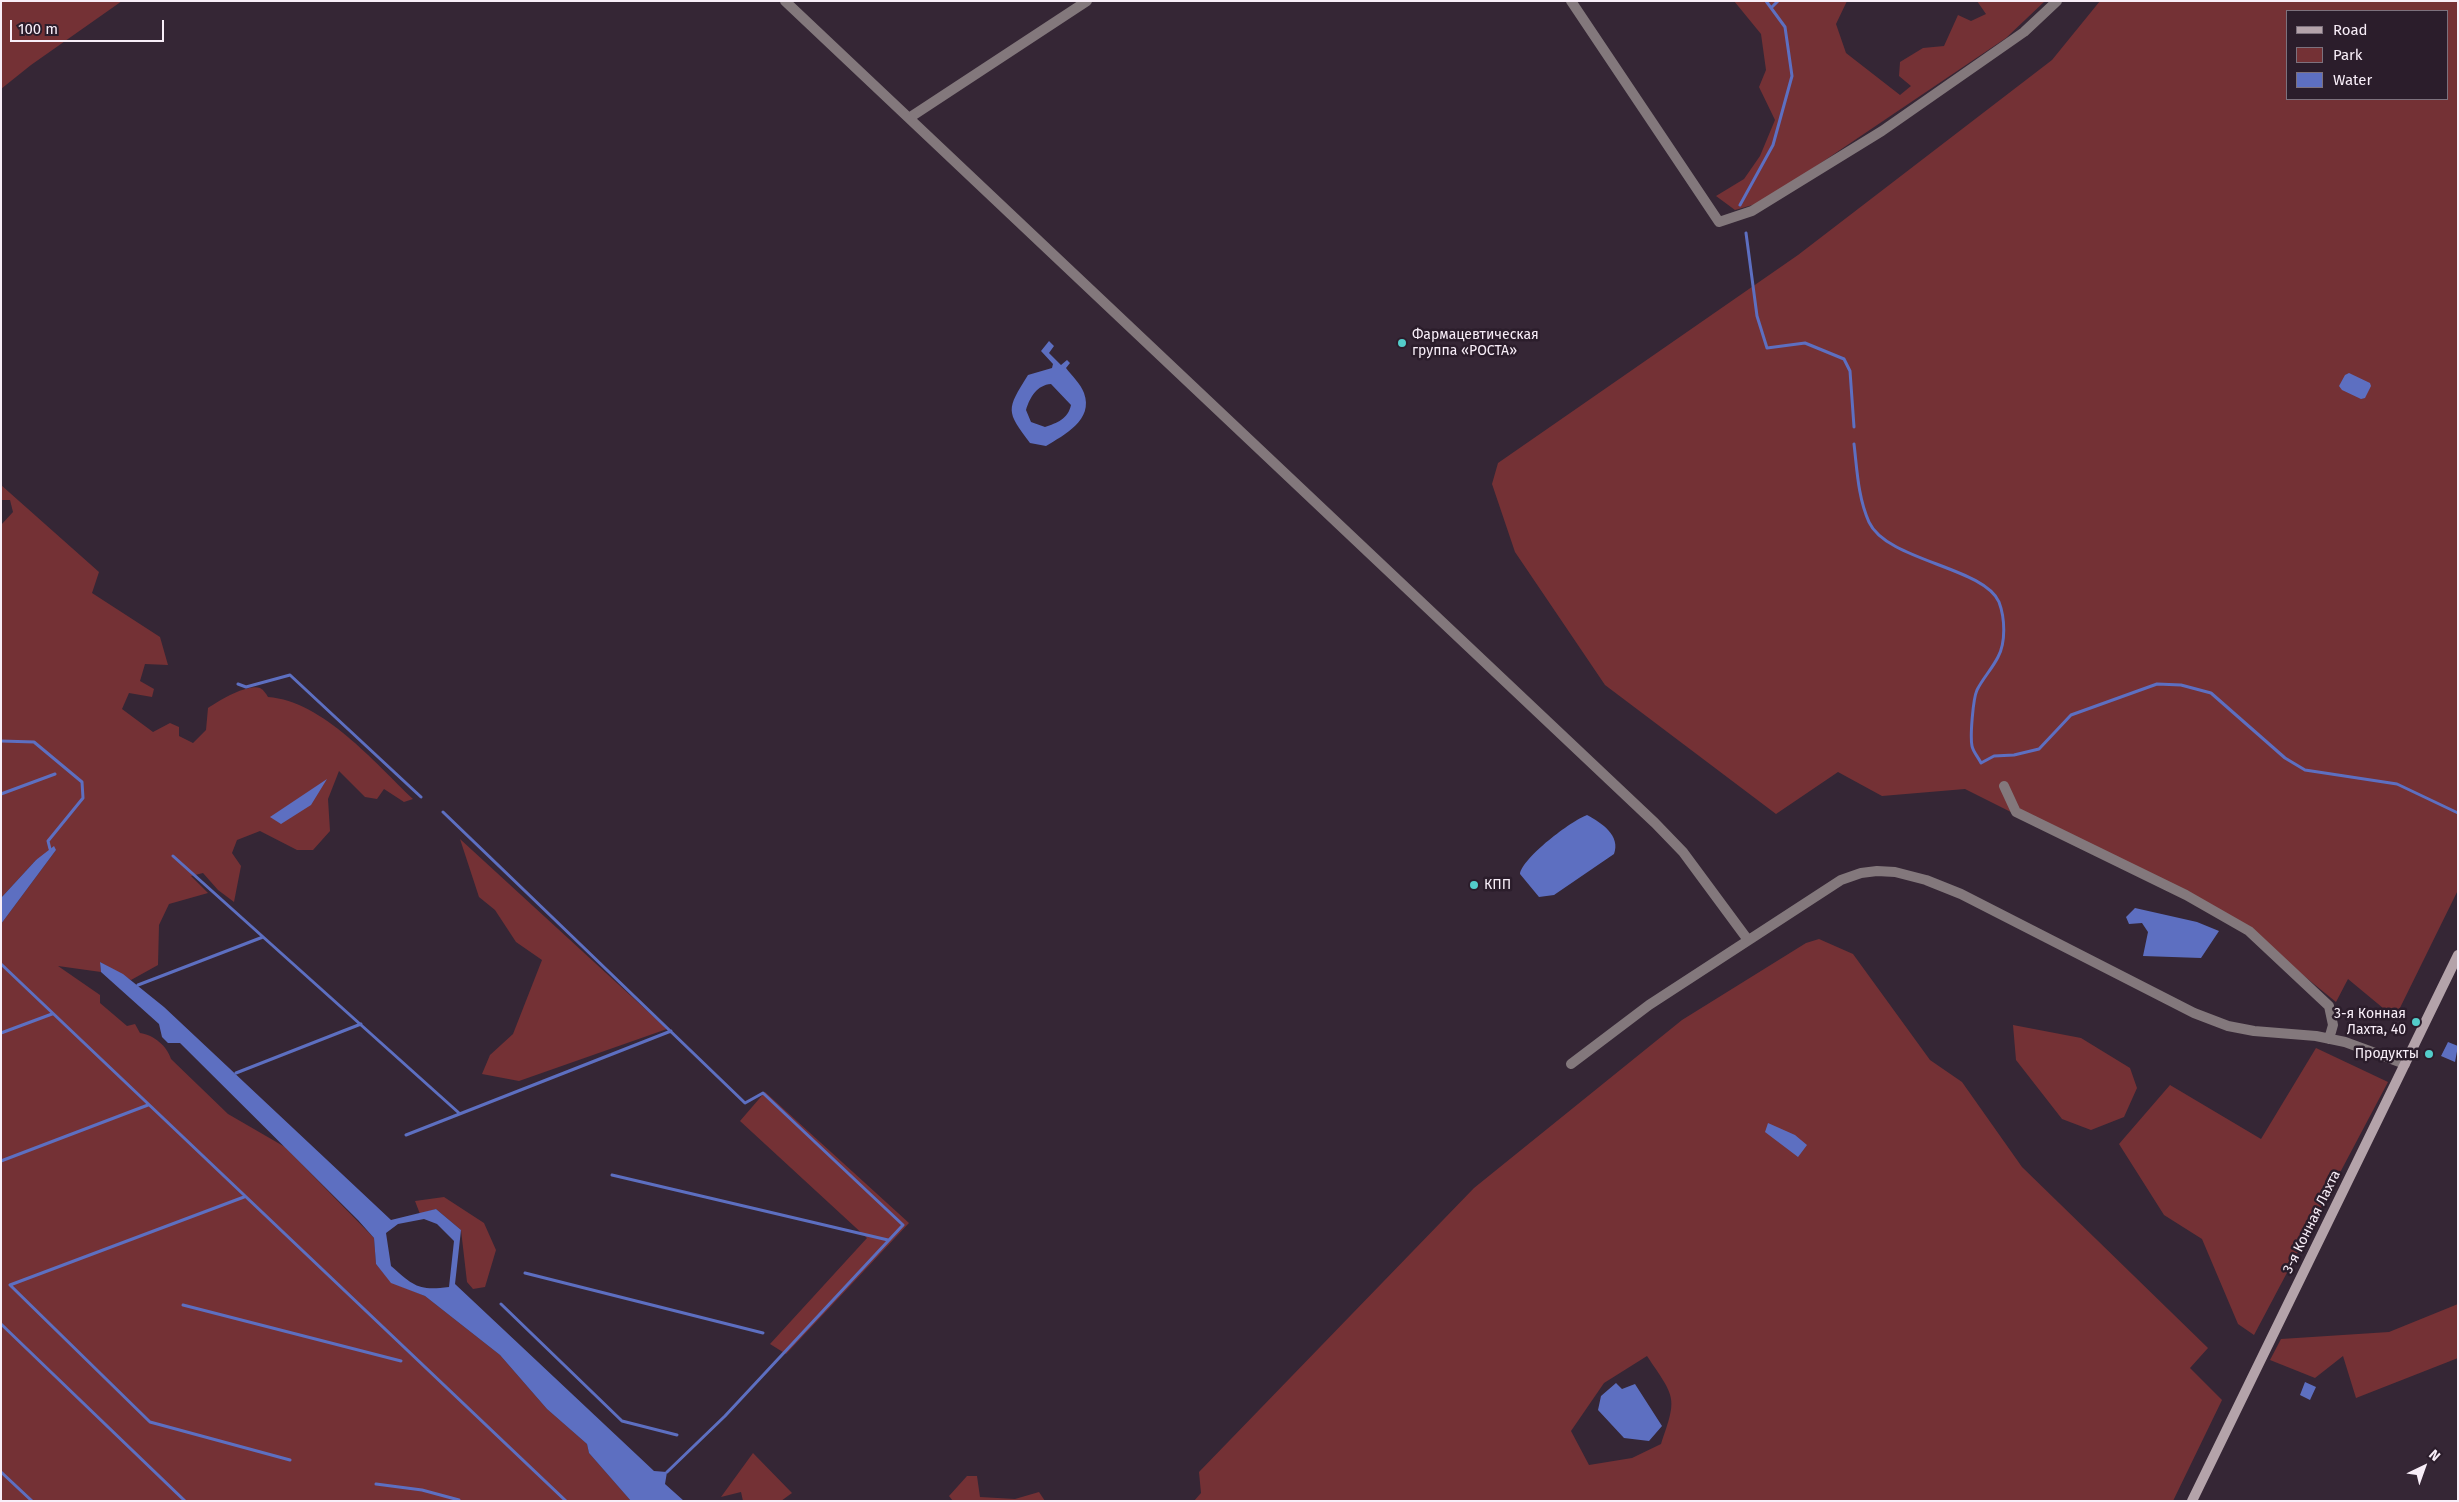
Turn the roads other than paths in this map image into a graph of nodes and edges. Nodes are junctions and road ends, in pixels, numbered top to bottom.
1 (785, 1) edge
2 (1087, 1) edge
3 (1571, 1) edge
4 (2057, 1) edge
5 (909, 118) junction
6 (2004, 786) dead end
7 (1748, 940) junction
8 (2458, 955) edge
9 (2329, 1038) junction
10 (1571, 1064) dead end
11 (2405, 1064) junction
12 (2192, 1501) edge

1 - 5 street
2 - 5 street
3 - 4 street
5 - 7 street
6 - 9 street
7 - 9 street
7 - 10 street
8 - 11 main road, 3-я Конная Лахта
9 - 11 street
11 - 12 main road, 3-я Конная Лахта

